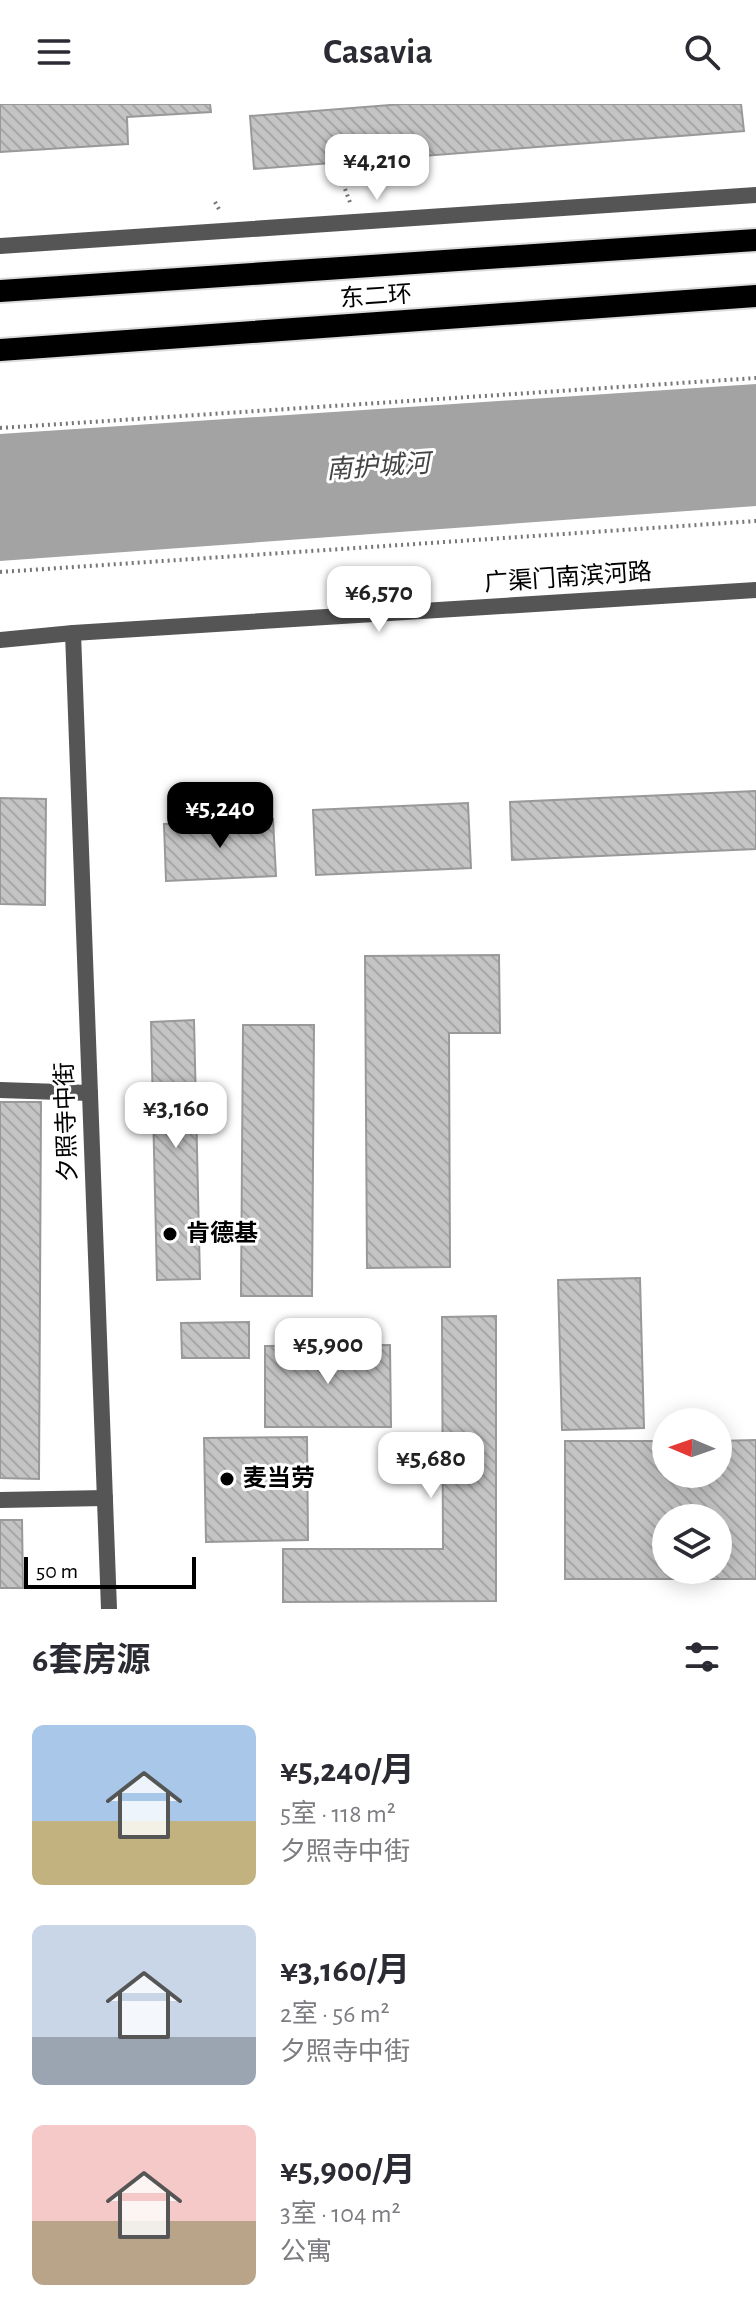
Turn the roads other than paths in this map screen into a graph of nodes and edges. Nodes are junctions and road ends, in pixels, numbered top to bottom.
1 (756, 195) edge
2 (756, 240) edge
3 (0, 246) edge
4 (0, 291) edge
5 (756, 296) edge
6 (0, 350) edge
7 (756, 590) edge
8 (73, 633) junction
9 (0, 640) edge
10 (0, 1090) edge
11 (90, 1093) junction
12 (105, 1498) junction
13 (0, 1500) edge
14 (109, 1609) edge

1 - 3 street
2 - 4 highway, 东二环
5 - 6 highway, 东二环
7 - 8 street, 广渠门南滨河路
8 - 9 street, 广渠门南滨河路
8 - 11 street, 夕照寺中街
10 - 11 street
11 - 12 street, 夕照寺中街
12 - 13 street
12 - 14 street, 夕照寺中街

